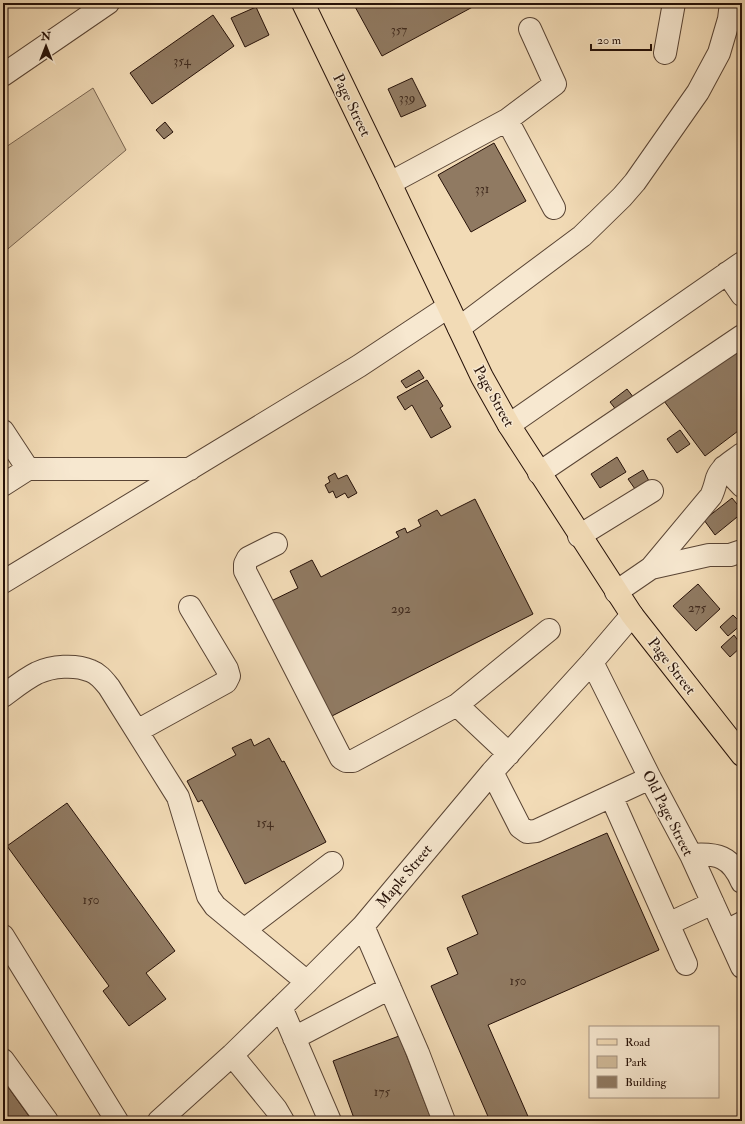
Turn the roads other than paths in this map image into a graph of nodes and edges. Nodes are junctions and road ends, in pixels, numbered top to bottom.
1 (108, 3) edge
2 (303, 3) edge
3 (674, 3) edge
4 (731, 3) edge
5 (530, 29) dead end
6 (665, 53) dead end
7 (3, 75) edge
8 (507, 120) junction
9 (390, 183) junction
10 (554, 208) dead end
11 (735, 268) edge
12 (742, 295) edge
13 (448, 306) junction
14 (459, 328) junction
15 (742, 336) edge
16 (509, 425) junction
17 (3, 431) edge
18 (742, 454) edge
19 (724, 467) junction
20 (28, 469) junction
21 (190, 469) junction
22 (539, 473) junction
23 (3, 485) edge
24 (742, 486) edge
25 (652, 491) dead end
26 (580, 536) junction
27 (276, 544) dead end
28 (742, 551) edge
29 (651, 568) junction
30 (3, 582) edge
31 (616, 592) junction
32 (190, 607) dead end
33 (632, 615) junction
34 (549, 630) dead end
35 (592, 662) junction
36 (3, 696) edge
37 (457, 705) junction
38 (137, 731) junction
39 (509, 754) junction
40 (742, 755) edge
41 (492, 772) junction
42 (650, 778) junction
43 (611, 796) junction
44 (691, 855) junction
45 (332, 864) dead end
46 (742, 882) edge
47 (713, 903) junction
48 (668, 924) junction
49 (362, 926) junction
50 (734, 927) edge
51 (244, 930) junction
52 (3, 936) edge
53 (686, 964) dead end
54 (742, 967) edge
55 (307, 982) junction
56 (390, 988) junction
57 (281, 1007) junction
58 (294, 1038) junction
59 (232, 1055) junction
60 (3, 1060) edge
61 (47, 1121) edge
62 (117, 1121) edge
63 (159, 1121) edge
64 (283, 1121) edge
65 (330, 1121) edge
66 (444, 1121) edge

1 - 7 street
2 - 9 main road, Page Street
3 - 6 street
4 - 14 street
5 - 8 street
8 - 9 street
8 - 10 street
9 - 13 main road, Page Street
11 - 12 street
11 - 16 street
13 - 14 main road, Page Street
13 - 21 street
14 - 16 main road, Page Street
15 - 22 street
16 - 22 main road, Page Street
17 - 20 street
18 - 19 street
19 - 24 street
19 - 29 street
20 - 21 street
20 - 23 street
21 - 30 street
22 - 26 main road, Page Street
25 - 26 street
26 - 31 main road, Page Street
27 - 37 street
28 - 29 street
29 - 31 street
31 - 33 main road, Page Street
32 - 38 street
33 - 35 street, Maple Street
33 - 40 main road, Page Street
34 - 37 street
35 - 39 street, Maple Street
35 - 42 street, Old Page Street
36 - 38 street
37 - 39 street
38 - 51 street
39 - 41 street, Maple Street
41 - 43 street
41 - 49 street, Maple Street
42 - 43 street
42 - 44 street, Old Page Street
43 - 48 street
44 - 46 street
44 - 47 street, Old Page Street
45 - 51 street
47 - 48 street
47 - 50 street, Old Page Street
48 - 53 street
49 - 55 street, Maple Street
49 - 56 street
50 - 54 street, Old Page Street
51 - 55 street
52 - 62 street
55 - 57 street, Maple Street
56 - 58 street
56 - 66 street
57 - 58 street
57 - 59 street, Maple Street
58 - 65 street
59 - 63 street, Maple Street
59 - 64 street
60 - 61 street

